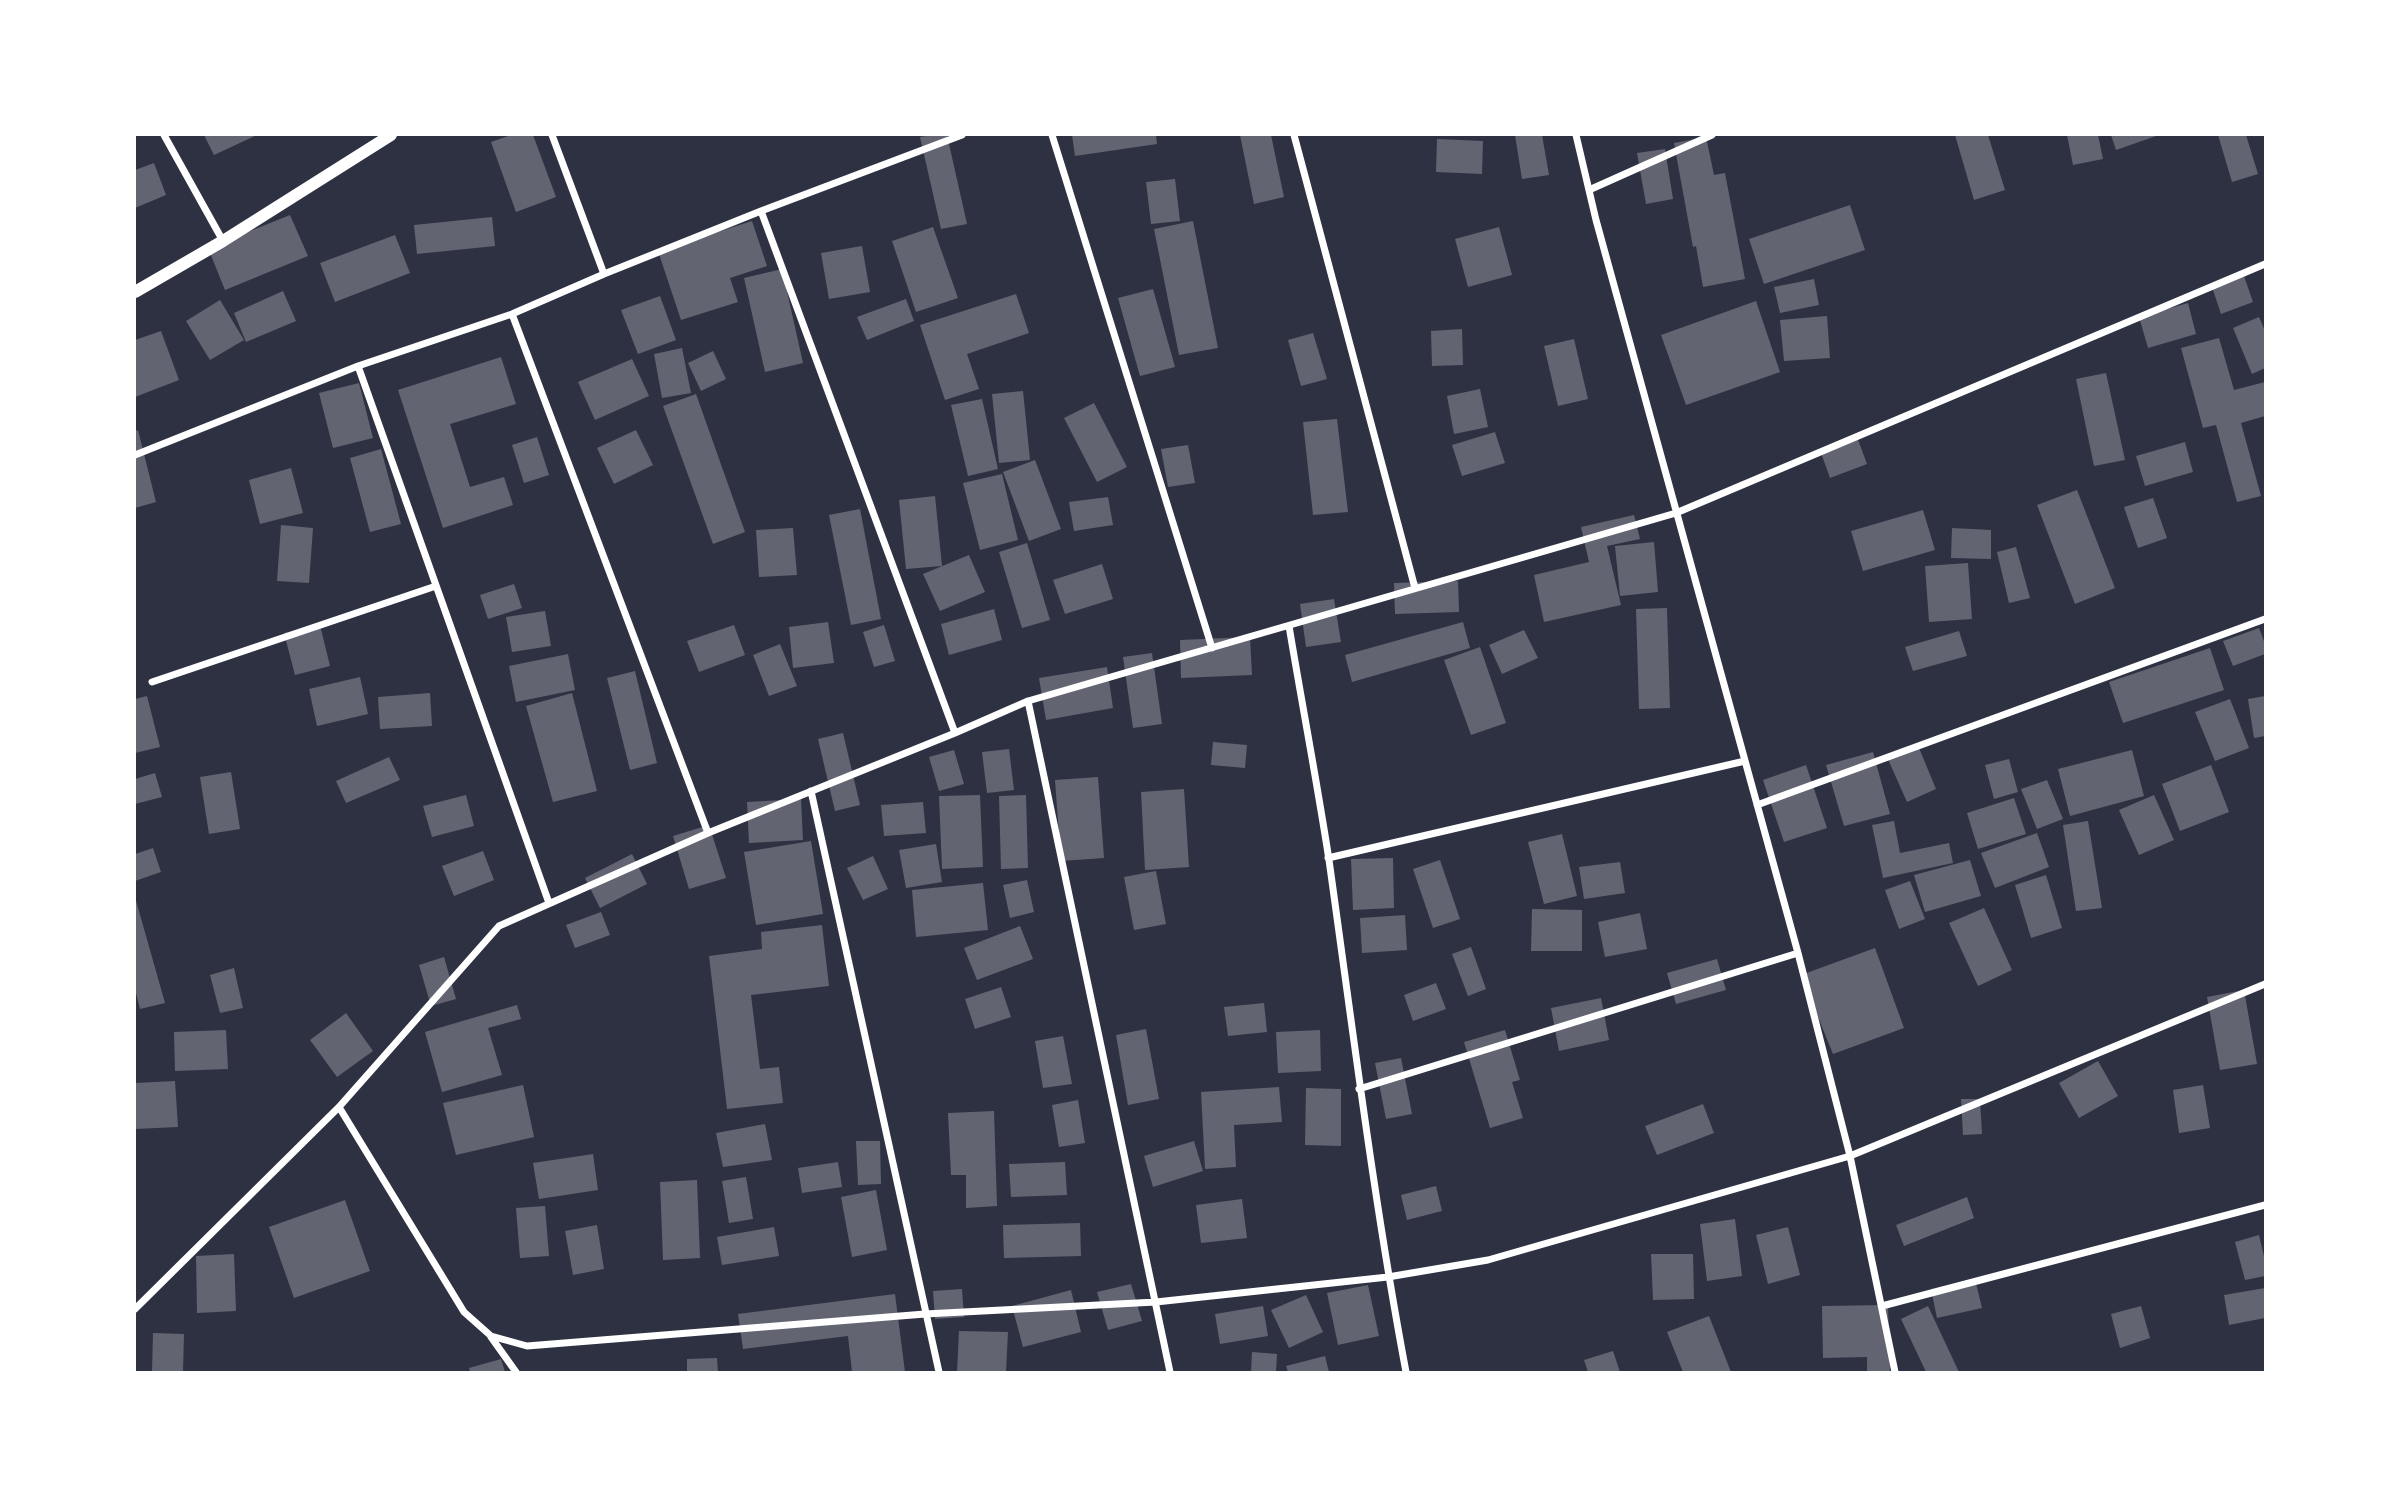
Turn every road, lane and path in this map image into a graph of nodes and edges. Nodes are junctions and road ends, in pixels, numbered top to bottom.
1 (164, 135) edge
2 (391, 135) edge
3 (552, 135) edge
4 (962, 135) edge
5 (1052, 135) edge
6 (1294, 135) edge
7 (1576, 135) edge
8 (1712, 135) edge
9 (1589, 190) junction
10 (761, 211) junction
11 (223, 241) junction
12 (2265, 264) edge
13 (604, 274) junction
14 (135, 292) edge
15 (512, 314) junction
16 (358, 366) junction
17 (135, 455) edge
18 (1676, 513) junction
19 (436, 586) junction
20 (1415, 588) junction
21 (2265, 619) edge
22 (1289, 626) junction
23 (1212, 648) junction
24 (152, 682) dead end
25 (1028, 701) junction
26 (955, 733) junction
27 (1745, 761) junction
28 (811, 791) junction
29 (1757, 805) junction
30 (708, 832) junction
31 (1328, 858) junction
32 (549, 903) junction
33 (1798, 953) junction
34 (2265, 984) edge
35 (1359, 1089) junction
36 (339, 1107) junction
37 (1850, 1156) junction
38 (2265, 1205) edge
39 (1388, 1277) junction
40 (1156, 1302) junction
41 (1882, 1306) junction
42 (135, 1309) edge
43 (925, 1314) junction
44 (491, 1336) junction
45 (516, 1372) edge
46 (939, 1372) edge
47 (1170, 1372) edge
48 (1406, 1372) edge
49 (1895, 1372) edge

1 - 11 street
2 - 11 street
3 - 13 street
4 - 10 street
5 - 23 street
6 - 20 street
7 - 9 street
8 - 9 street
9 - 18 street
10 - 13 street
10 - 26 street
11 - 14 street
12 - 18 street
13 - 15 street
15 - 16 street
15 - 30 street
16 - 17 street
16 - 19 street
18 - 20 street
18 - 27 street
19 - 24 street
19 - 32 street
20 - 22 street
21 - 29 street
22 - 23 street
22 - 31 street
23 - 25 street
25 - 26 street
25 - 40 street
26 - 28 street
27 - 29 street
27 - 31 street
28 - 30 street
28 - 43 street
29 - 33 street
30 - 32 street
31 - 35 street
32 - 36 street
33 - 35 street
33 - 37 street
34 - 37 street
35 - 39 street
36 - 42 street
36 - 44 street
37 - 39 street
37 - 41 street
38 - 41 street
39 - 40 street
39 - 48 street
40 - 43 street
40 - 47 street
41 - 49 street
43 - 44 street
43 - 46 street
44 - 45 street

